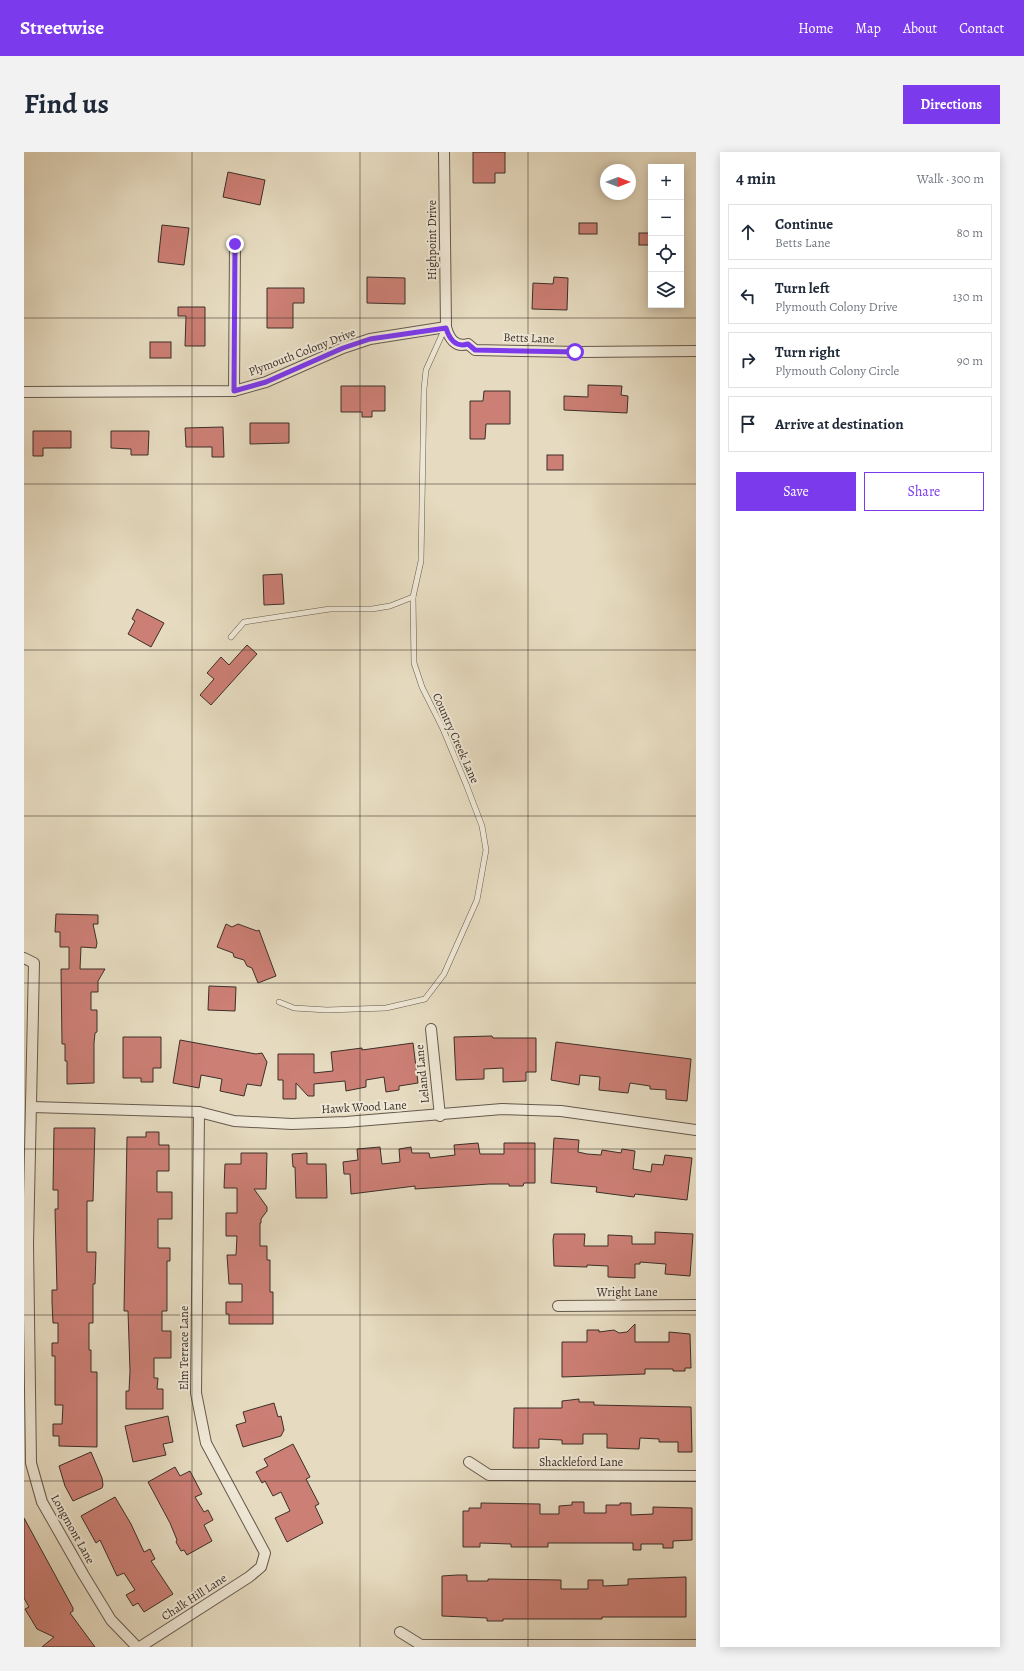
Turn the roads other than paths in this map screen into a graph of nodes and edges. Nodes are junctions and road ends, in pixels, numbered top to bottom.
1 (444, 152) edge
2 (235, 244) dead end
3 (446, 328) junction
4 (696, 350) edge
5 (234, 391) junction
6 (24, 392) edge
7 (413, 597) junction
8 (231, 637) dead end
9 (24, 958) edge
10 (279, 1002) dead end
11 (431, 1029) dead end
12 (32, 1107) junction
13 (199, 1112) junction
14 (440, 1116) junction
15 (696, 1130) edge
16 (26, 1244) edge
17 (696, 1305) edge
18 (558, 1306) dead end
19 (469, 1462) dead end
20 (696, 1476) edge
21 (260, 1567) joint
22 (400, 1632) dead end
23 (696, 1645) edge
24 (139, 1647) edge

1 - 3 street, Highpoint Drive
2 - 5 street
3 - 4 street, Betts Lane
3 - 5 street, Plymouth Colony Drive
3 - 7 lane, Country Creek Lane
5 - 6 street, Plymouth Colony Drive
7 - 8 lane
7 - 10 lane, Country Creek Lane
9 - 12 street, Longmont Lane
11 - 14 street, Leland Lane
12 - 13 street, Hawk Wood Lane
12 - 16 street, Longmont Lane
13 - 14 street, Hawk Wood Lane
13 - 21 street, Elm Terrace Lane
14 - 15 street, Hawk Wood Lane
16 - 24 street, Longmont Lane
17 - 18 street, Wright Lane
19 - 20 street, Shackleford Lane
21 - 24 street, Chalk Hill Lane
22 - 23 street

